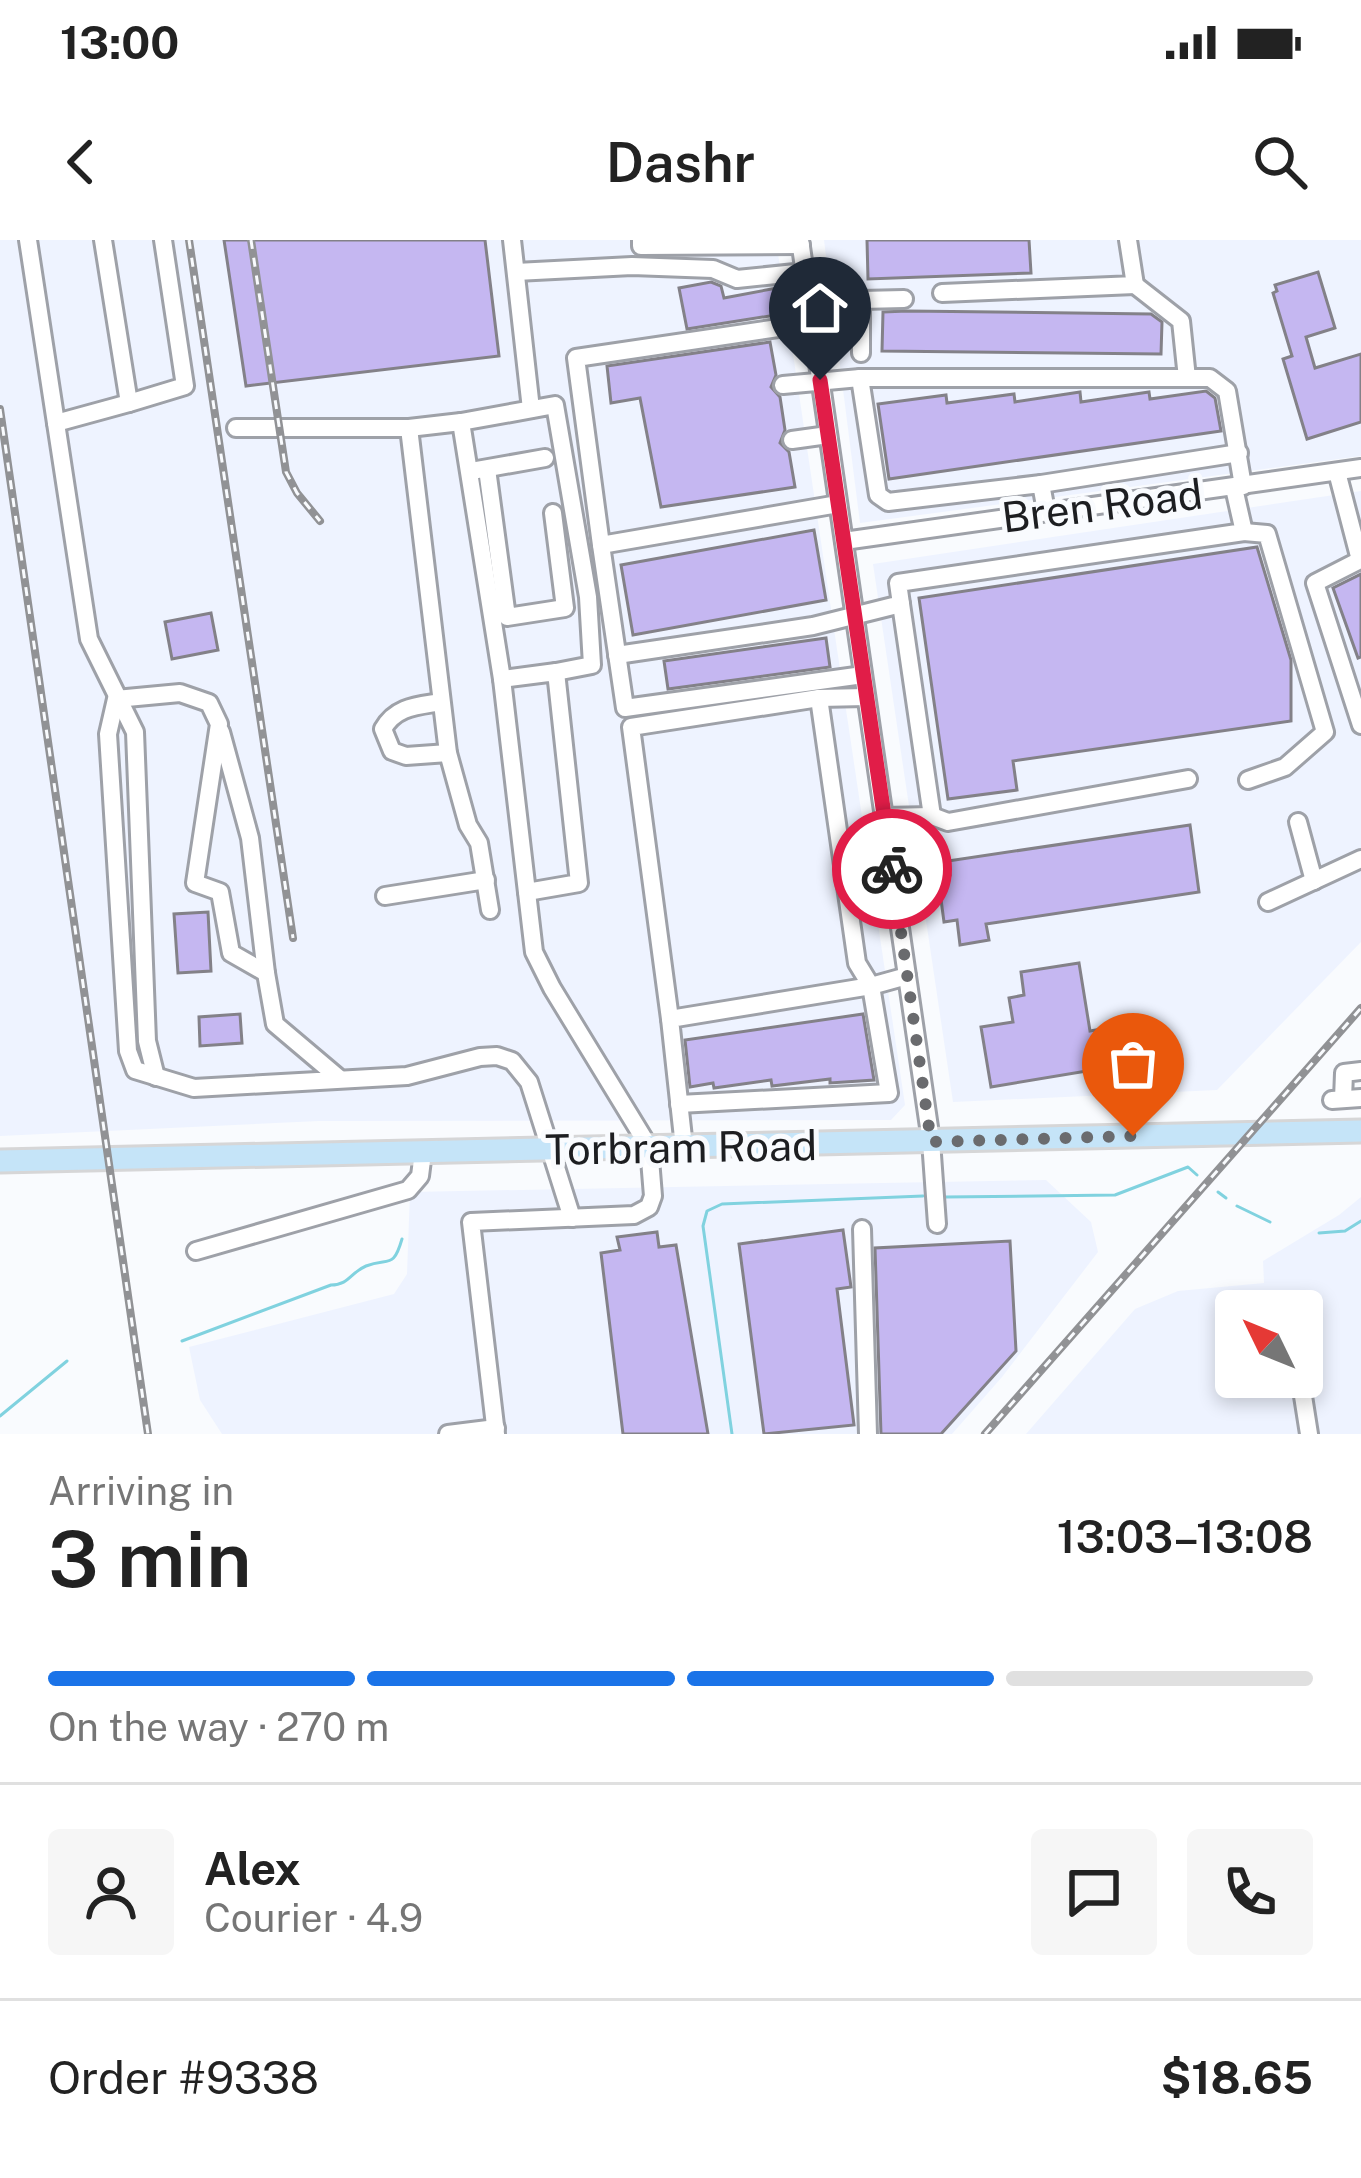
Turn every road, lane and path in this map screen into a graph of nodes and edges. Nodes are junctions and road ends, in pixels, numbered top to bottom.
1 (28, 240) edge
2 (103, 240) edge
3 (164, 240) edge
4 (512, 240) edge
5 (641, 240) edge
6 (1128, 240) edge
7 (801, 242) edge
8 (771, 243) edge
9 (516, 272) junction
10 (805, 272) junction
11 (1136, 285) junction
12 (942, 293) dead end
13 (808, 299) junction
14 (861, 299) junction
15 (904, 299) dead end
16 (812, 323) junction
17 (861, 353) dead end
18 (860, 378) junction
19 (1187, 378) junction
20 (820, 380) junction
21 (783, 385) dead end
22 (129, 403) junction
23 (531, 410) junction
24 (461, 422) junction
25 (56, 423) junction
26 (236, 428) dead end
27 (410, 428) junction
28 (828, 435) junction
29 (792, 440) dead end
30 (1239, 453) junction
31 (545, 458) dead end
32 (1361, 468) edge
33 (478, 470) junction
34 (1337, 472) junction
35 (1041, 484) junction
36 (1238, 487) junction
37 (838, 503) junction
38 (1046, 511) junction
39 (553, 513) dead end
40 (1355, 515) edge
41 (1244, 532) junction
42 (844, 541) junction
43 (601, 544) junction
44 (1360, 560) edge
45 (901, 604) junction
46 (854, 614) junction
47 (617, 656) junction
48 (556, 672) junction
49 (863, 675) junction
50 (502, 679) junction
51 (866, 697) junction
52 (819, 698) junction
53 (116, 699) junction
54 (441, 702) junction
55 (219, 724) junction
56 (1361, 725) edge
57 (448, 753) junction
58 (1187, 778) dead end
59 (1248, 780) dead end
60 (932, 816) junction
61 (884, 817) junction
62 (1298, 822) dead end
63 (1361, 859) edge
64 (486, 880) junction
65 (1314, 880) junction
66 (527, 892) junction
67 (385, 896) dead end
68 (1268, 902) dead end
69 (490, 910) dead end
70 (266, 973) junction
71 (907, 976) junction
72 (871, 986) junction
73 (670, 1019) junction
74 (1361, 1071) edge
75 (156, 1077) junction
76 (340, 1079) junction
77 (1345, 1099) edge
78 (679, 1104) junction
79 (1361, 1131) edge
80 (931, 1142) junction
81 (684, 1147) junction
82 (649, 1148) junction
83 (551, 1151) junction
84 (423, 1152) junction
85 (0, 1161) edge
86 (572, 1219) junction
87 (937, 1224) dead end
88 (862, 1228) dead end
89 (196, 1251) dead end
90 (1303, 1398) edge
91 (496, 1431) edge
92 (448, 1434) edge
93 (868, 1434) edge
94 (1309, 1434) edge

1 - 25 street
2 - 22 street
3 - 22 street
4 - 9 street
5 - 8 street
6 - 11 street
7 - 8 street
7 - 10 street
9 - 10 street
9 - 23 street
10 - 13 street
11 - 12 street
11 - 19 street
13 - 14 street
13 - 16 street
14 - 15 street
14 - 17 street
16 - 20 street
16 - 43 street
18 - 19 street
18 - 20 street
18 - 35 street
19 - 30 street
20 - 21 street
20 - 28 street
22 - 25 street
23 - 24 street
23 - 48 street
24 - 27 street
24 - 33 street
25 - 53 street
26 - 27 street
27 - 54 street
28 - 29 street
28 - 37 street
30 - 35 street
30 - 36 street
31 - 33 street
32 - 34 street, Bren Road
33 - 39 street
33 - 50 street
34 - 36 street, Bren Road
34 - 40 street
35 - 38 street
36 - 38 street, Bren Road
36 - 41 street
37 - 42 street
37 - 43 street
38 - 42 street, Bren Road
40 - 44 street
41 - 45 street
41 - 59 street
42 - 46 street
43 - 47 street
44 - 56 street
45 - 46 street
45 - 60 street
46 - 47 street
46 - 49 street
47 - 49 street
48 - 50 street
48 - 66 street
49 - 51 street
50 - 66 street
51 - 52 street
51 - 61 street
52 - 72 street
52 - 73 street
53 - 55 street
53 - 75 street
53 - 75 street
54 - 57 street
54 - 57 street
55 - 70 street
55 - 70 street
57 - 64 street
58 - 60 street
60 - 61 street
61 - 71 street
62 - 65 street
63 - 65 street
64 - 67 street
64 - 69 street
65 - 68 street
66 - 82 street
70 - 76 street
71 - 72 street
71 - 80 street
72 - 73 street
72 - 78 street
73 - 78 street
74 - 77 street
75 - 76 street
76 - 83 street
78 - 81 street
79 - 80 main road, Torbram Road
80 - 81 main road, Torbram Road
80 - 87 street
81 - 82 main road, Torbram Road
82 - 83 main road, Torbram Road
82 - 86 street
83 - 84 main road, Torbram Road
83 - 86 street
84 - 85 main road, Torbram Road
84 - 89 street
86 - 91 street
88 - 93 street
90 - 94 street
91 - 92 street

